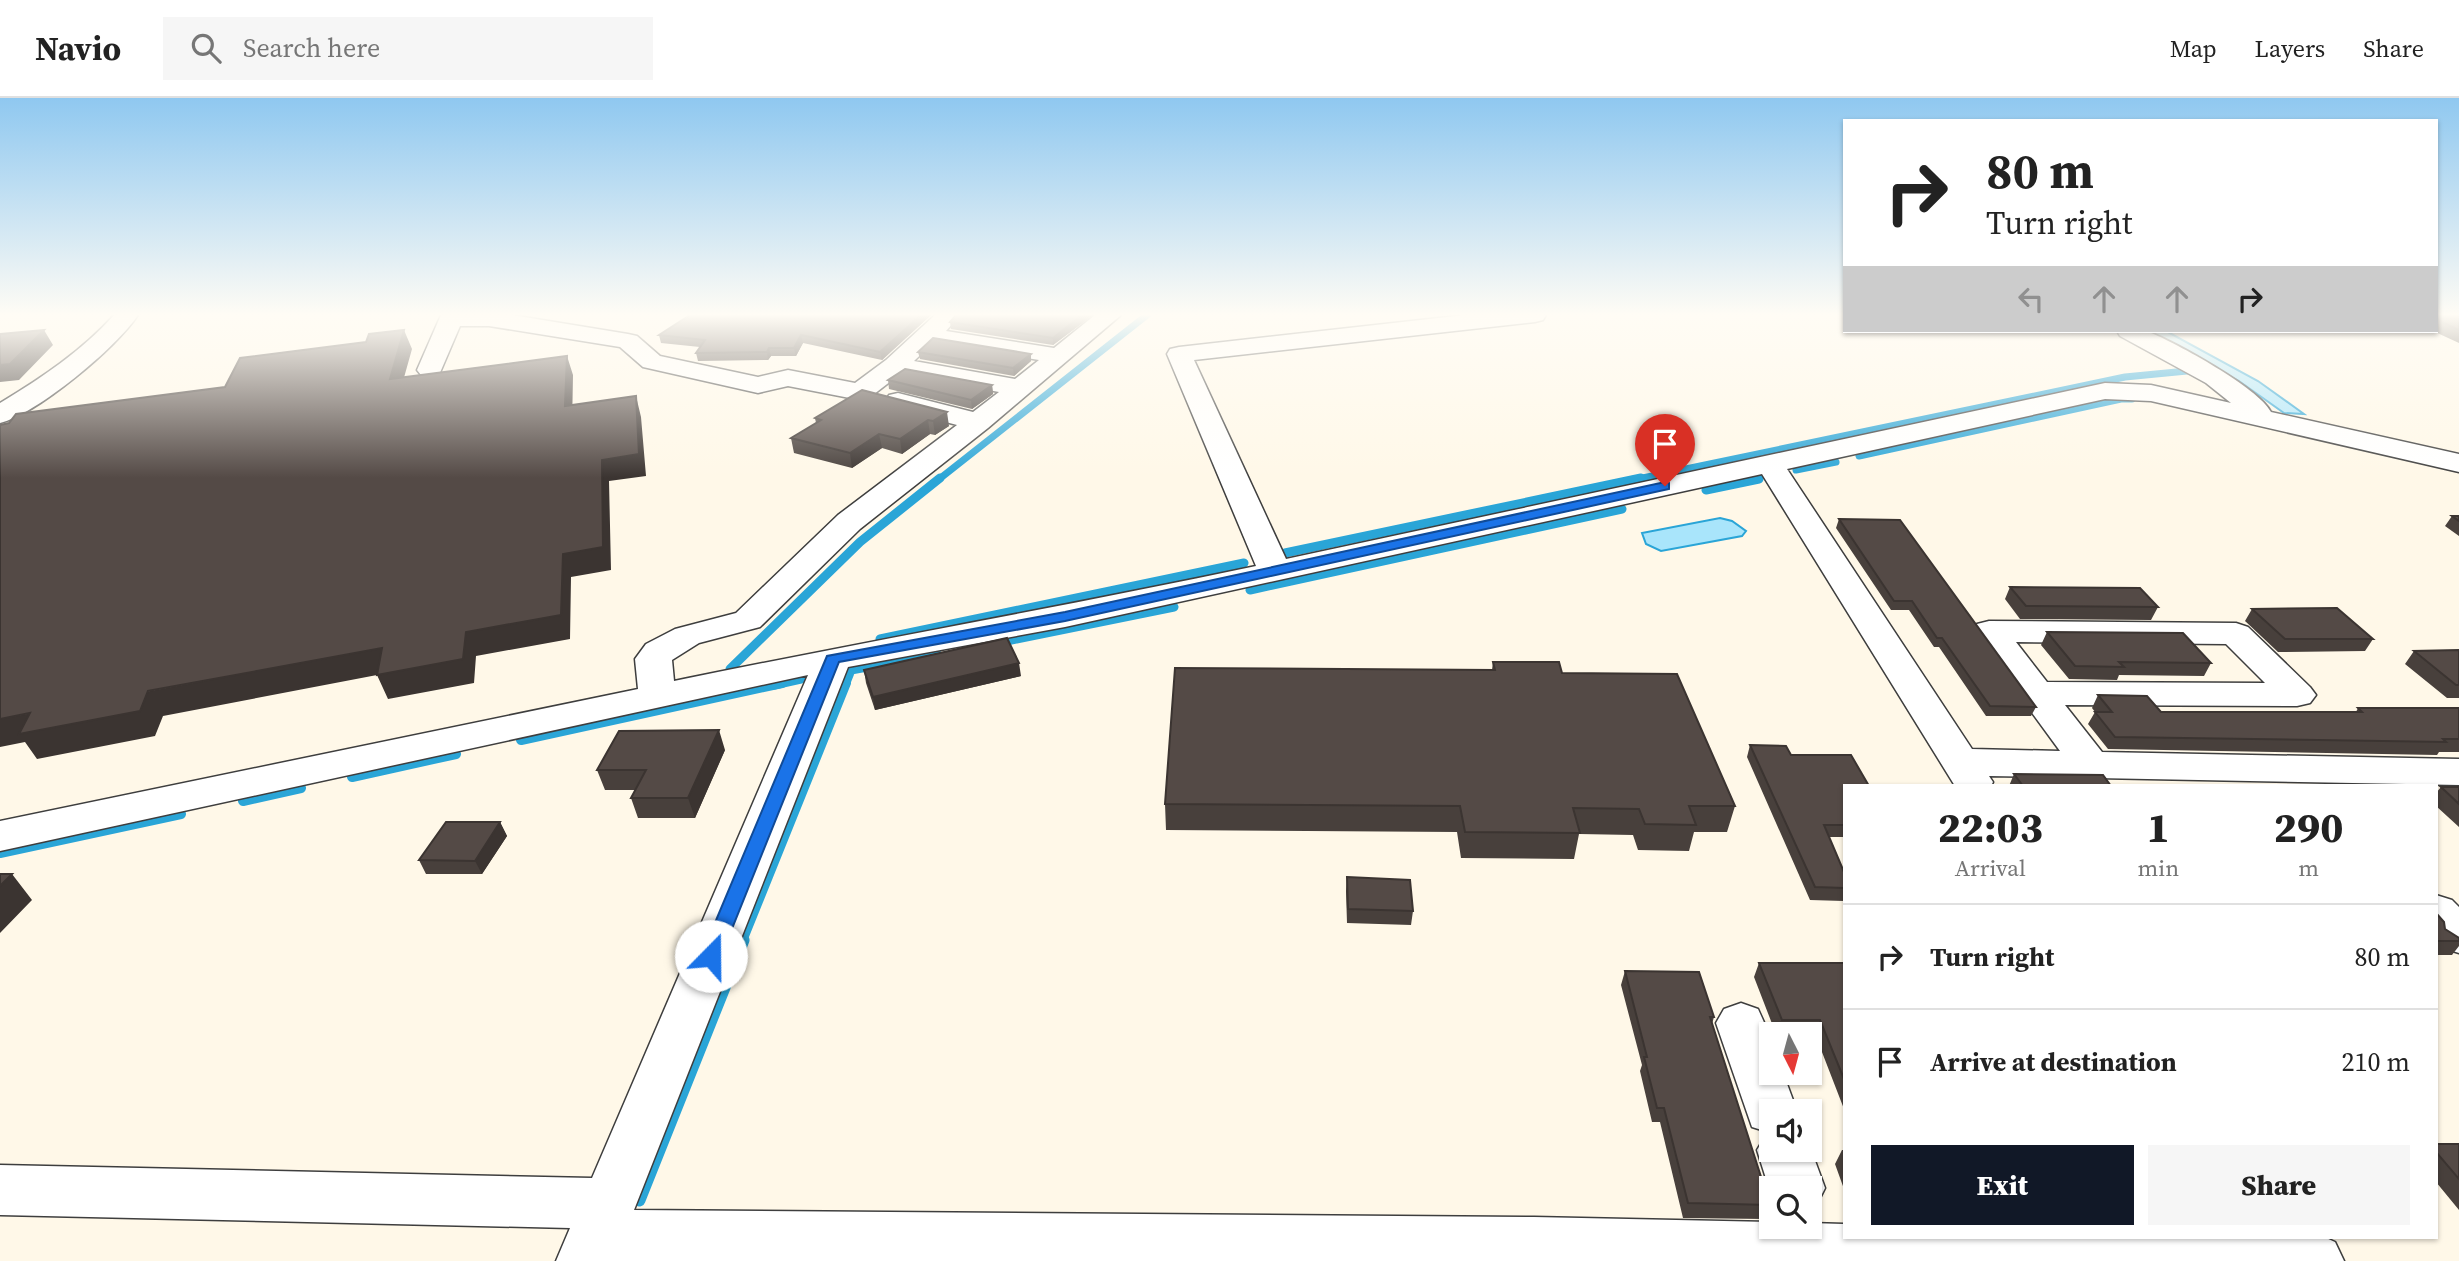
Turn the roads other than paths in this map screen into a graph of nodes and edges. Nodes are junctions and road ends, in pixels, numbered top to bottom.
1 (67, 369) edge
2 (686, 369) edge
3 (889, 369) edge
4 (918, 369) edge
5 (1043, 369) edge
6 (1186, 369) edge
7 (2199, 369) edge
8 (1020, 388) junction
9 (860, 392) junction
10 (0, 415) edge
11 (2259, 418) junction
12 (978, 422) junction
13 (1769, 463) junction
14 (2459, 463) edge
15 (1275, 572) junction
16 (833, 659) junction
17 (2036, 693) junction
18 (657, 696) junction
19 (2091, 765) junction
20 (2459, 772) edge
21 (1968, 774) edge
22 (2308, 778) edge
23 (0, 836) edge
24 (2438, 914) edge
25 (2459, 936) edge
26 (1741, 1023) dead end
27 (1767, 1099) edge
28 (0, 1191) edge
29 (597, 1234) edge
30 (1822, 1238) edge
31 (1779, 1239) edge
32 (2266, 1239) edge
33 (1535, 1253) edge
34 (1963, 1257) edge
35 (2280, 1261) edge
36 (2315, 1261) edge

1 - 10 street
2 - 9 street
3 - 9 street
4 - 8 street
5 - 8 street
6 - 15 street
7 - 11 street
8 - 12 street
9 - 12 street
11 - 13 street
11 - 14 street
12 - 18 street
13 - 15 street
13 - 21 street
15 - 16 street
16 - 18 street
16 - 29 street
17 - 17 street
17 - 19 street
18 - 23 street
19 - 21 street
19 - 22 street
20 - 22 street
24 - 25 street
26 - 27 street
28 - 29 street
29 - 33 street
30 - 34 street
31 - 33 street
32 - 35 street
34 - 35 street
35 - 36 street

